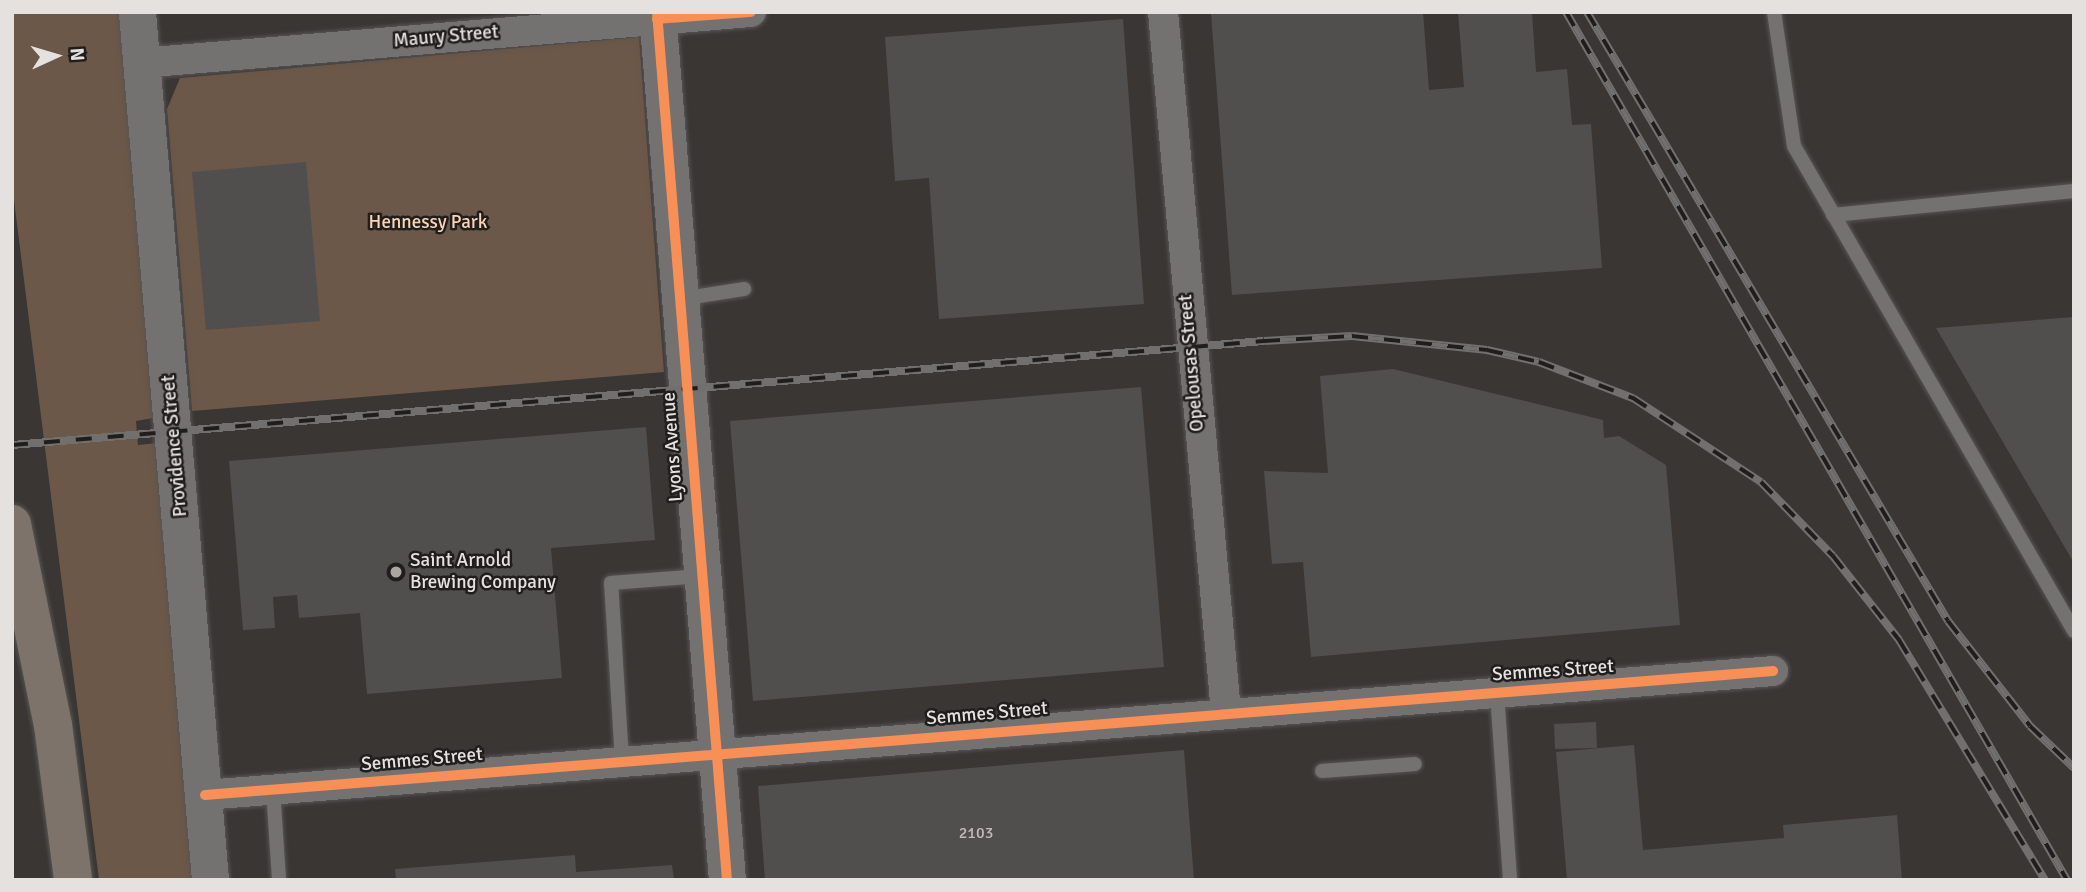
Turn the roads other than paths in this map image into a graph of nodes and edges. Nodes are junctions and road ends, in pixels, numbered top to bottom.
1 (137, 12) edge
2 (751, 12) edge
3 (1163, 12) edge
4 (1774, 12) edge
5 (657, 16) edge
6 (141, 63) junction
7 (2074, 191) edge
8 (1833, 215) junction
9 (744, 289) dead end
10 (679, 299) junction
11 (12, 524) edge
12 (701, 576) junction
13 (2074, 631) edge
14 (1773, 671) dead end
15 (1497, 692) junction
16 (1226, 713) junction
17 (716, 754) junction
18 (621, 761) junction
19 (1415, 764) dead end
20 (1322, 771) dead end
21 (273, 789) junction
22 (205, 795) junction
23 (73, 880) edge
24 (210, 880) edge
25 (279, 880) edge
26 (727, 880) edge
27 (1510, 880) edge

1 - 6 street, Providence Street
2 - 5 street, Maury Street
3 - 16 street, Opelousas Street
4 - 8 lane
5 - 6 street, Maury Street
5 - 10 street, Lyons Avenue
6 - 22 street, Providence Street
7 - 8 lane
8 - 13 lane
9 - 10 lane
10 - 12 street, Lyons Avenue
11 - 23 highway
12 - 17 street, Lyons Avenue
12 - 18 lane
14 - 15 street, Semmes Street
15 - 16 street, Semmes Street
15 - 27 lane
16 - 17 street, Semmes Street
17 - 18 street, Semmes Street
17 - 26 street, Lyons Avenue
18 - 21 street, Semmes Street
19 - 20 lane
21 - 22 street, Semmes Street
21 - 25 lane
22 - 24 street, Providence Street

